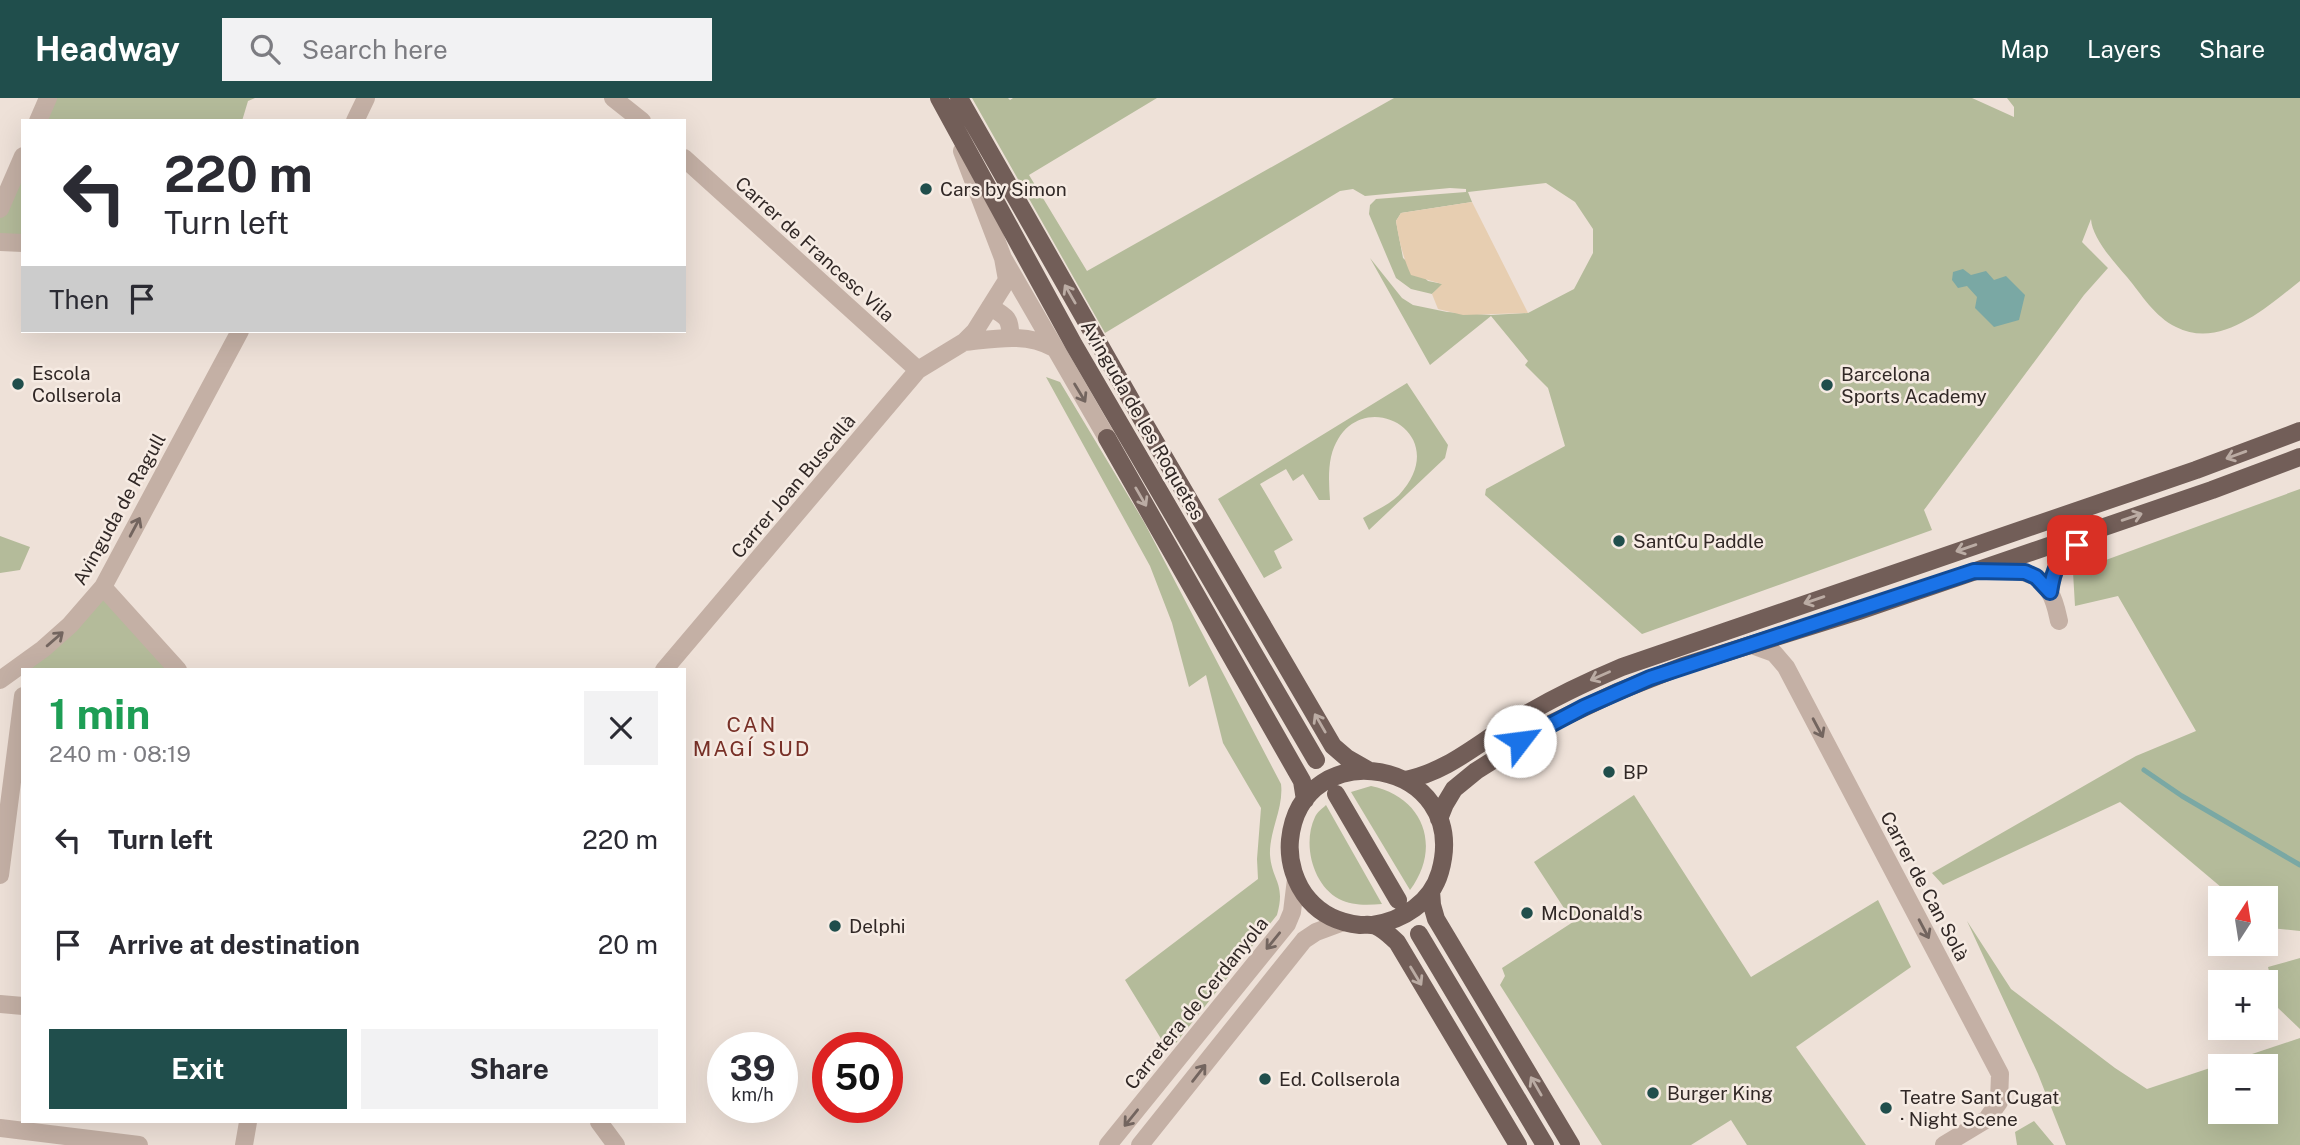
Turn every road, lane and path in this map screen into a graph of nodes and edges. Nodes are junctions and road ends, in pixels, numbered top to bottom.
1 (48, 98) edge
2 (366, 98) edge
3 (613, 98) edge
4 (939, 98) edge
5 (959, 98) edge
6 (948, 116) junction
7 (39, 119) edge
8 (356, 119) edge
9 (639, 119) edge
10 (686, 160) edge
11 (21, 161) edge
12 (0, 209) edge
13 (0, 242) edge
14 (21, 243) edge
15 (1003, 258) junction
16 (990, 307) junction
17 (239, 333) edge
18 (1010, 337) junction
19 (964, 342) junction
20 (1054, 348) junction
21 (918, 370) junction
22 (2300, 431) edge
23 (1107, 438) joint
24 (2300, 457) edge
25 (2093, 530) junction
26 (1974, 571) junction
27 (103, 587) junction
28 (2050, 592) junction
29 (2059, 621) dead end
30 (1752, 645) junction
31 (27, 665) edge
32 (21, 668) edge
33 (176, 668) edge
34 (666, 668) edge
35 (0, 680) edge
36 (21, 725) edge
37 (1316, 760) dead end
38 (1368, 770) junction
39 (1405, 780) junction
40 (1336, 794) dead end
41 (16, 799) edge
42 (1305, 800) junction
43 (1439, 819) junction
44 (0, 875) edge
45 (1296, 878) junction
46 (1431, 891) junction
47 (1398, 900) dead end
48 (1343, 922) junction
49 (1373, 925) junction
50 (1419, 934) dead end
51 (0, 1004) edge
52 (21, 1006) edge
53 (248, 1123) edge
54 (600, 1123) edge
55 (0, 1128) edge
56 (139, 1145) edge
57 (244, 1145) edge
58 (616, 1145) edge
59 (1108, 1145) edge
60 (1140, 1145) edge
61 (1518, 1145) edge
62 (1545, 1145) edge
63 (1571, 1145) edge
64 (1944, 1145) edge

1 - 7 street
2 - 8 street
3 - 9 street
4 - 6 main road, Avinguda de les Roquetes
38 -> 5 main road
6 - 15 street
6 - 37 main road, Avinguda de les Roquetes
10 - 21 street, Carrer de Francesc Vila
11 - 12 street
13 - 14 street
15 - 16 street, Carrer Joan Buscallà
15 - 20 street
16 - 18 street
16 - 19 street, Carrer Joan Buscallà
27 -> 17 street, Avinguda de Ragull
18 - 19 street, Carrer Joan Buscallà
18 - 20 street, Carrer Joan Buscallà
19 - 21 street, Carrer Joan Buscallà
20 -> 23 street
21 - 34 street, Carrer Joan Buscallà
22 -> 39 main road
23 -> 42 main road
25 -> 24 main road
25 - 26 main road
25 - 28 street
26 - 28 street
26 - 30 main road
31 -> 27 street, Avinguda de Ragull
27 - 33 street
28 - 29 street
30 - 43 main road
30 -> 64 street, Carrer de Can Solà
32 - 35 street, Avinguda de Ragull
36 - 41 street
38 - 39 main road
38 - 42 main road
39 - 43 main road
40 - 47 main road
41 - 44 street
42 - 45 main road
43 - 46 main road
45 - 48 main road
45 -> 59 street, Carretera de Cerdanyola
46 - 49 main road
63 -> 46 main road
48 - 49 main road
60 -> 48 street
49 -> 61 main road
50 - 62 main road
51 - 52 street
53 - 57 street
54 - 58 street
55 - 56 street

